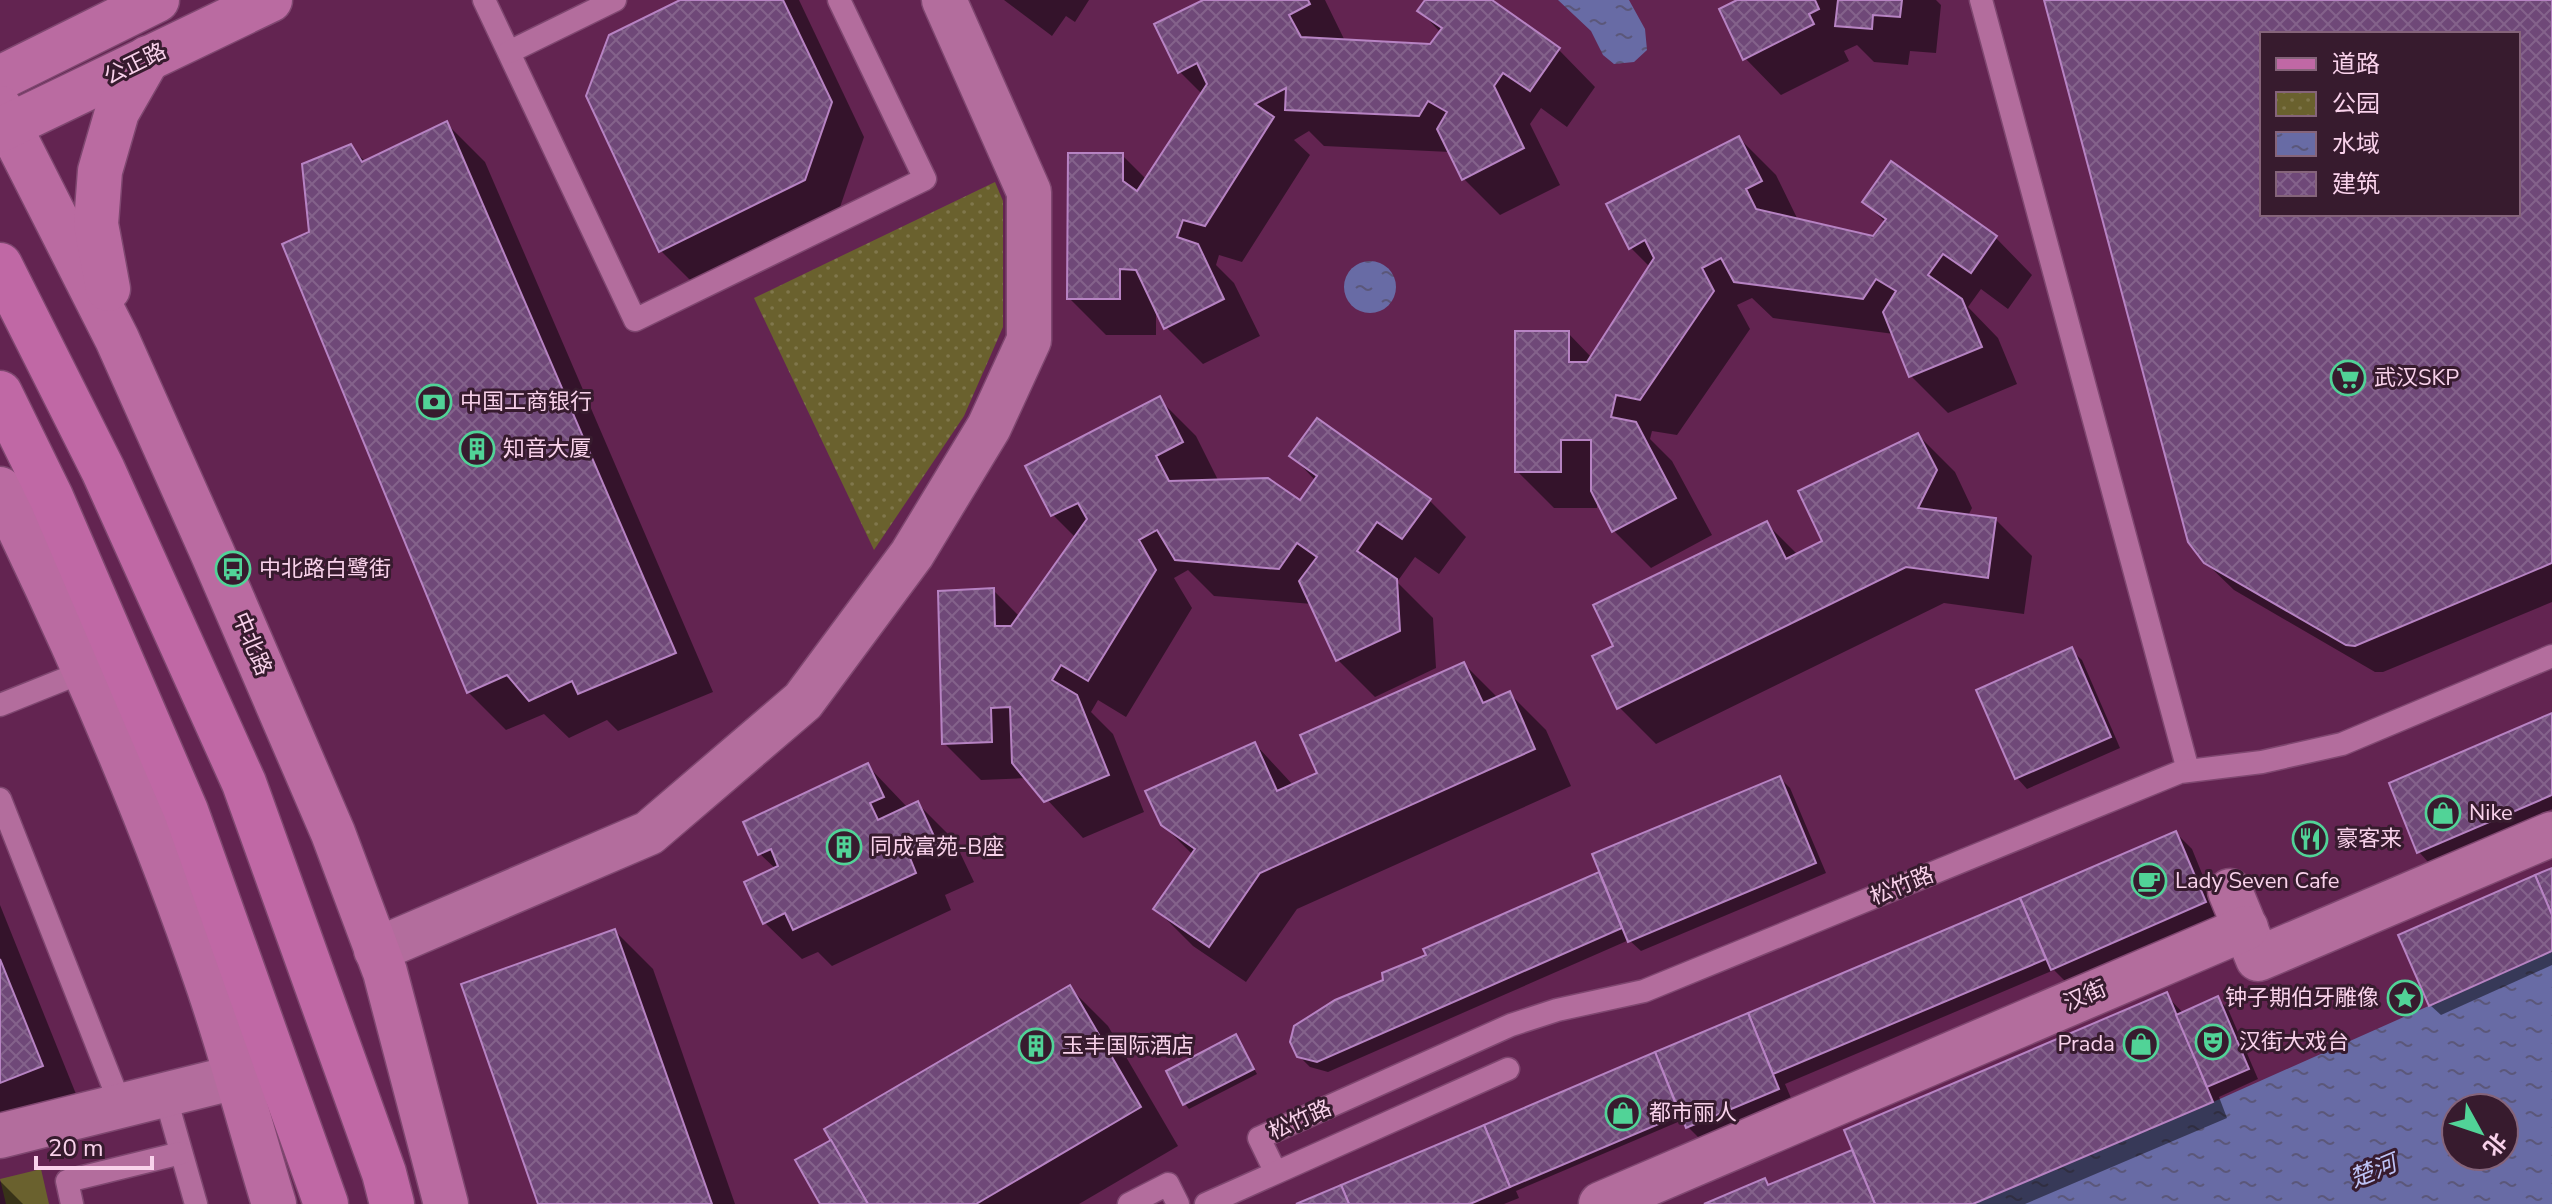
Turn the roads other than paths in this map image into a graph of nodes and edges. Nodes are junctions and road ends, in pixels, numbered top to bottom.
1 (270, 0) edge
2 (484, 0) edge
3 (615, 0) edge
4 (839, 0) edge
5 (944, 0) edge
6 (1981, 0) edge
7 (146, 1) edge
8 (509, 52) junction
9 (148, 58) junction
10 (0, 78) edge
11 (3, 121) edge
12 (0, 265) edge
13 (117, 339) junction
14 (0, 393) edge
15 (0, 489) edge
16 (2552, 656) edge
17 (85, 671) junction
18 (0, 705) edge
19 (2188, 770) junction
20 (0, 799) edge
21 (2552, 834) edge
22 (376, 950) junction
23 (1508, 1069) dead end
24 (236, 1077) junction
25 (165, 1095) junction
26 (121, 1106) junction
27 (0, 1136) edge
28 (181, 1153) junction
29 (1275, 1171) junction
30 (72, 1204) edge
31 (196, 1204) edge
32 (274, 1204) edge
33 (326, 1204) edge
34 (392, 1204) edge
35 (446, 1204) edge
36 (1129, 1204) edge
37 (1178, 1204) edge
38 (1206, 1204) edge
39 (1601, 1204) edge

1 - 9 main road, 公正路
2 - 8 lane
3 - 8 lane
4 - 8 lane
5 - 22 street
6 - 19 lane
7 - 10 main road
9 - 11 main road, 公正路
9 - 13 main road
11 - 13 main road, 中北路
12 - 34 main road
13 - 22 main road, 中北路
14 - 33 main road
15 - 17 main road
16 - 19 lane, 松竹路
17 - 18 lane
17 - 24 main road
19 - 29 lane, 松竹路
20 - 26 lane
21 - 39 street, 汉街
22 - 35 main road, 中北路
23 - 29 lane, 松竹路
24 - 25 street
24 - 32 main road
25 - 26 street
25 - 28 lane
26 - 27 street
28 - 30 lane
28 - 31 lane
29 - 38 lane, 松竹路
36 - 37 lane

